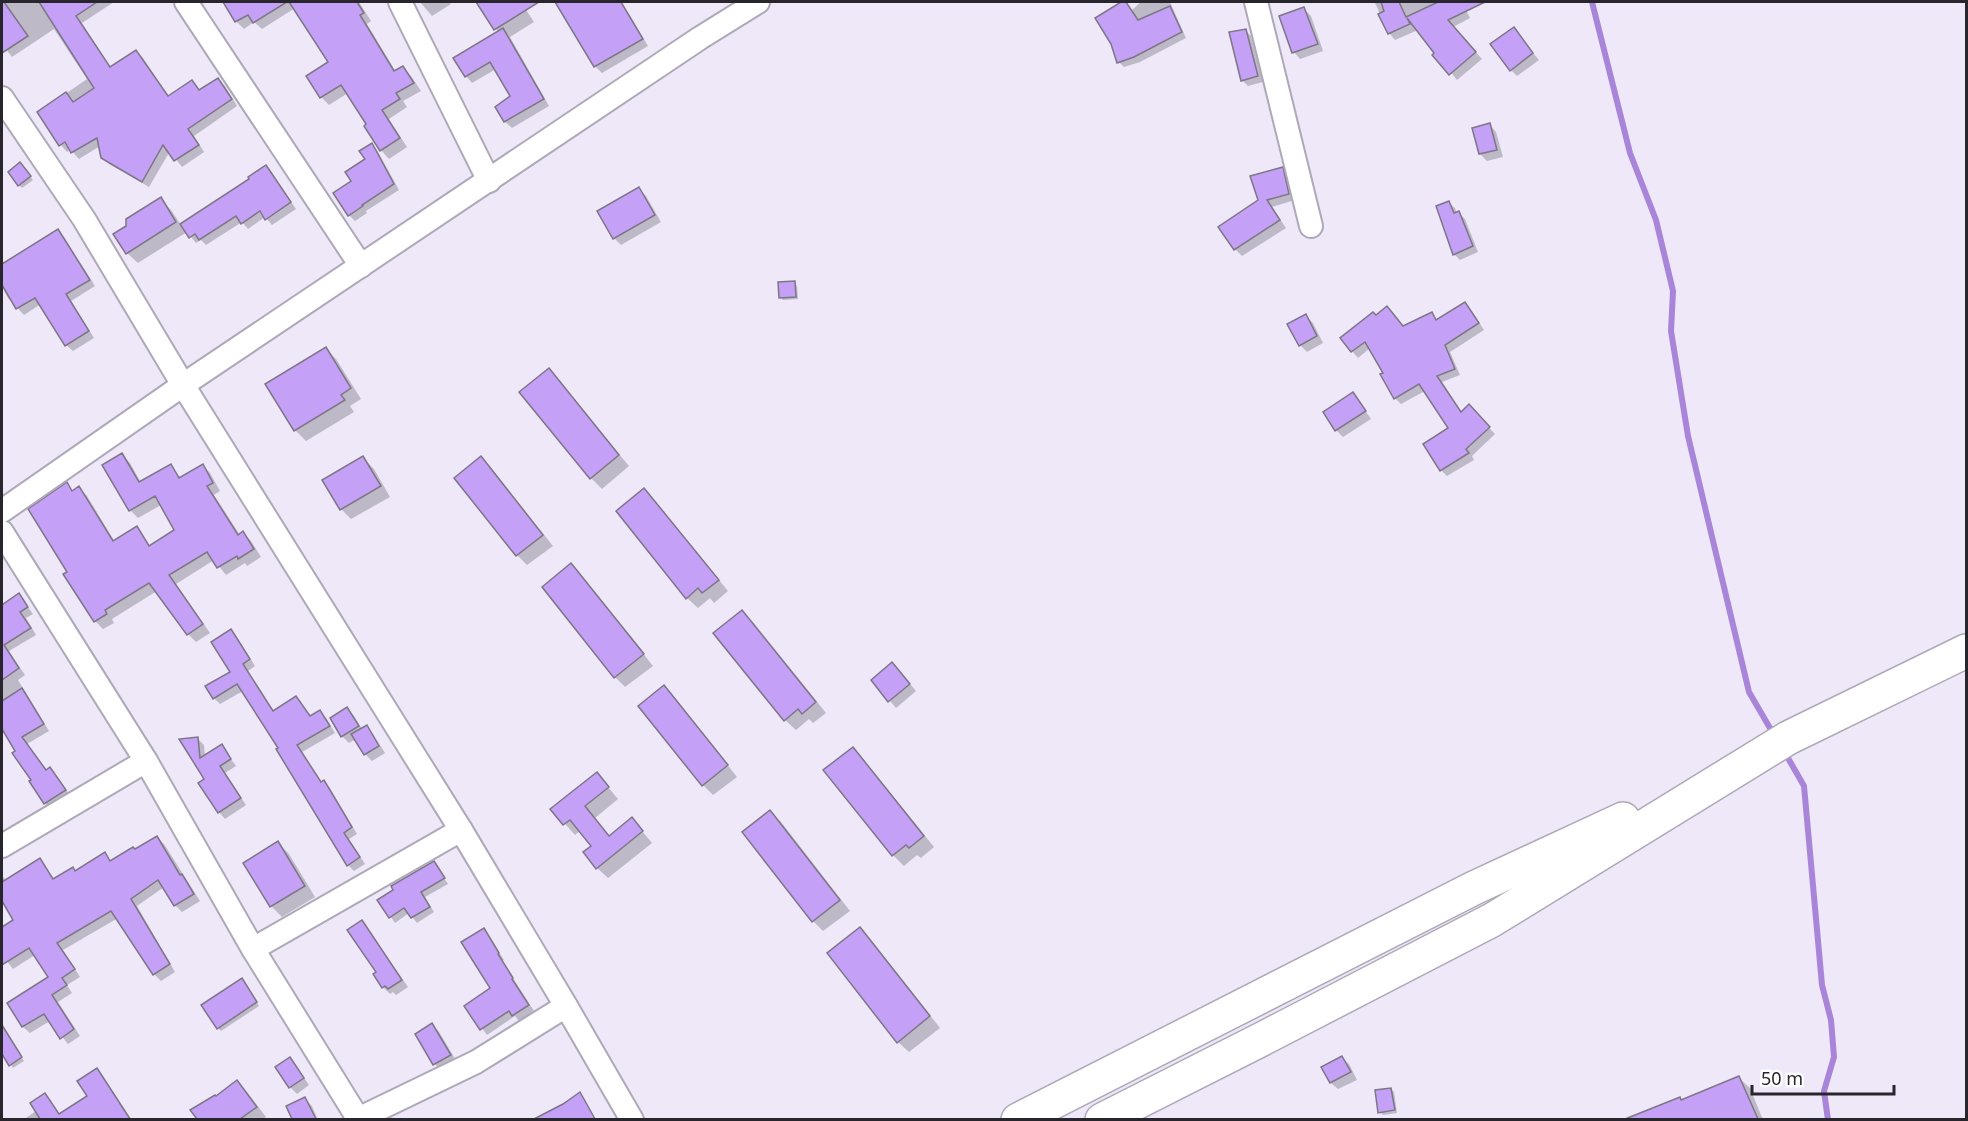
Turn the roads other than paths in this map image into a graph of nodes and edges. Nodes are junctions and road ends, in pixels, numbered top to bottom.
1 (186, 2) edge
2 (400, 2) edge
3 (758, 2) edge
4 (1256, 2) edge
5 (2, 98) edge
6 (489, 181) junction
7 (1311, 226) dead end
8 (361, 266) junction
9 (183, 386) junction
10 (2, 511) edge
11 (2, 531) edge
12 (1966, 651) edge
13 (1779, 744) junction
14 (146, 761) junction
15 (461, 830) junction
16 (2, 846) edge
17 (253, 949) junction
18 (566, 1006) junction
19 (358, 1119) edge
20 (632, 1119) edge
21 (1018, 1119) edge
22 (1102, 1119) edge

1 - 8 street
2 - 6 street
3 - 6 street
4 - 7 street
5 - 9 street
6 - 8 street
8 - 9 street
9 - 10 street
9 - 15 street
11 - 14 street
12 - 13 highway
13 - 21 highway
13 - 22 highway
14 - 16 street
14 - 17 street
15 - 17 street
15 - 18 street
17 - 19 street
18 - 19 street
18 - 20 street

